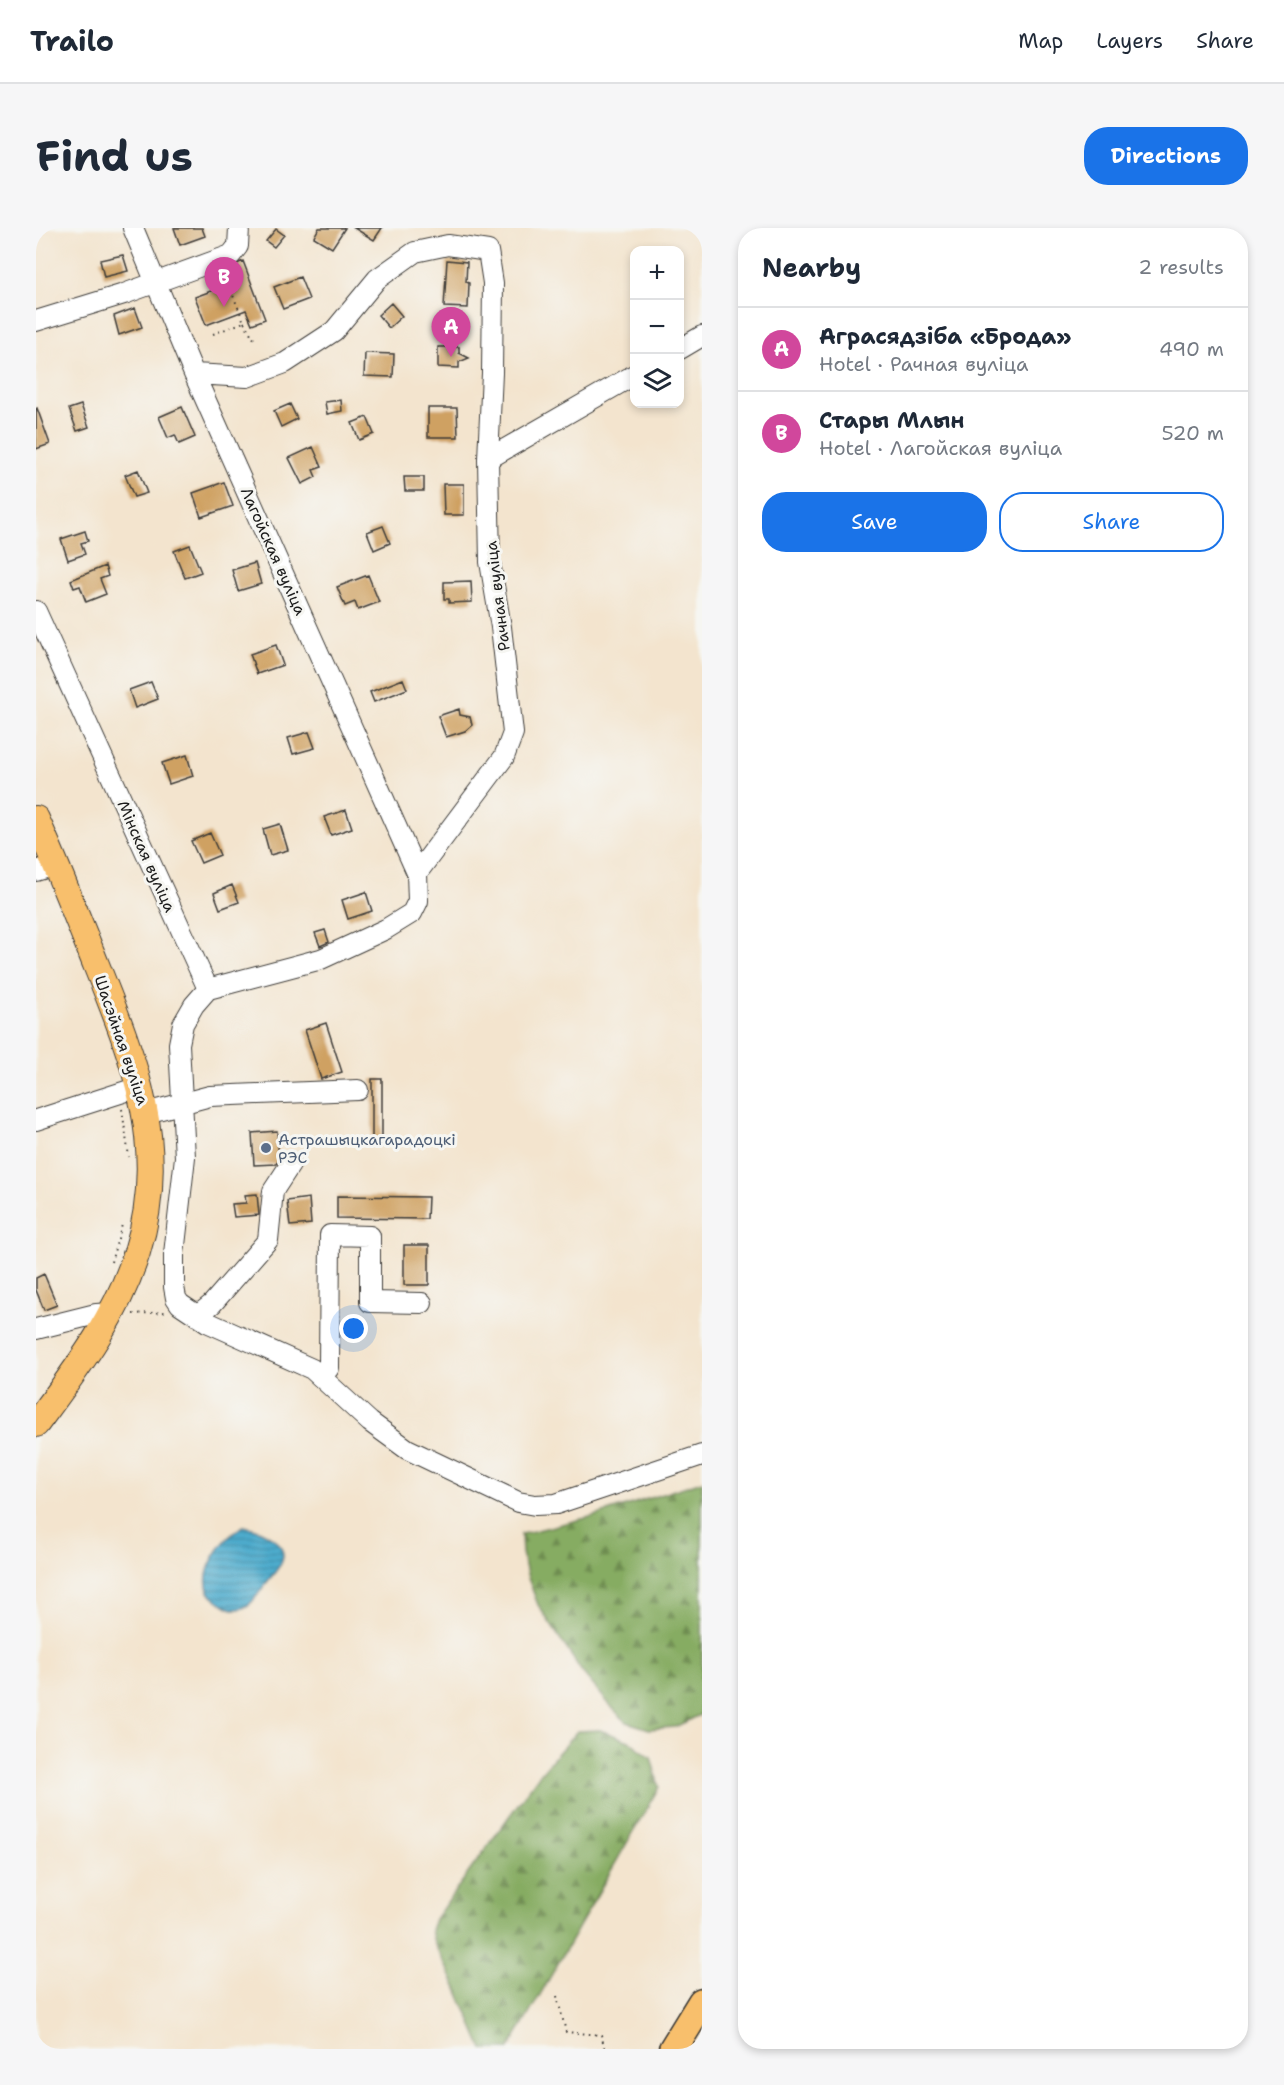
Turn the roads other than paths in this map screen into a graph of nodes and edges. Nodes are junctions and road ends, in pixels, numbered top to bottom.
1 (133, 228) edge
2 (239, 228) edge
3 (155, 282) junction
4 (36, 321) edge
5 (702, 336) edge
6 (684, 347) edge
7 (194, 374) junction
8 (630, 377) edge
9 (488, 459) junction
10 (36, 611) edge
11 (36, 819) edge
12 (46, 868) edge
13 (417, 873) junction
14 (208, 989) junction
15 (129, 1090) junction
16 (358, 1090) dead end
17 (183, 1103) junction
18 (146, 1113) junction
19 (36, 1120) edge
20 (290, 1165) dead end
21 (422, 1303) dead end
22 (112, 1313) junction
23 (192, 1313) junction
24 (36, 1329) edge
25 (322, 1376) junction
26 (36, 1424) edge
27 (702, 1455) edge
28 (702, 2001) edge
29 (673, 2040) edge
30 (661, 2049) edge

1 - 3 street, Лагойская вуліца
2 - 3 street
3 - 4 street
3 - 7 street, Лагойская вуліца
5 - 6 street
7 - 9 street, Рачная вуліца
7 - 13 street, Лагойская вуліца
8 - 9 street
9 - 13 street, Рачная вуліца
10 - 14 street, Мінская вуліца
11 - 12 main road, Шасэйная вуліца
12 - 15 main road, Шасэйная вуліца
13 - 14 street
14 - 17 street
15 - 18 main road, Шасэйная вуліца
15 - 19 street
16 - 17 street
17 - 18 street
17 - 23 street
18 - 22 main road, Шасэйная вуліца
20 - 23 street
21 - 25 street
22 - 24 street
22 - 26 main road, Шасэйная вуліца
23 - 25 street
25 - 27 street
28 - 29 highway
29 - 30 street

